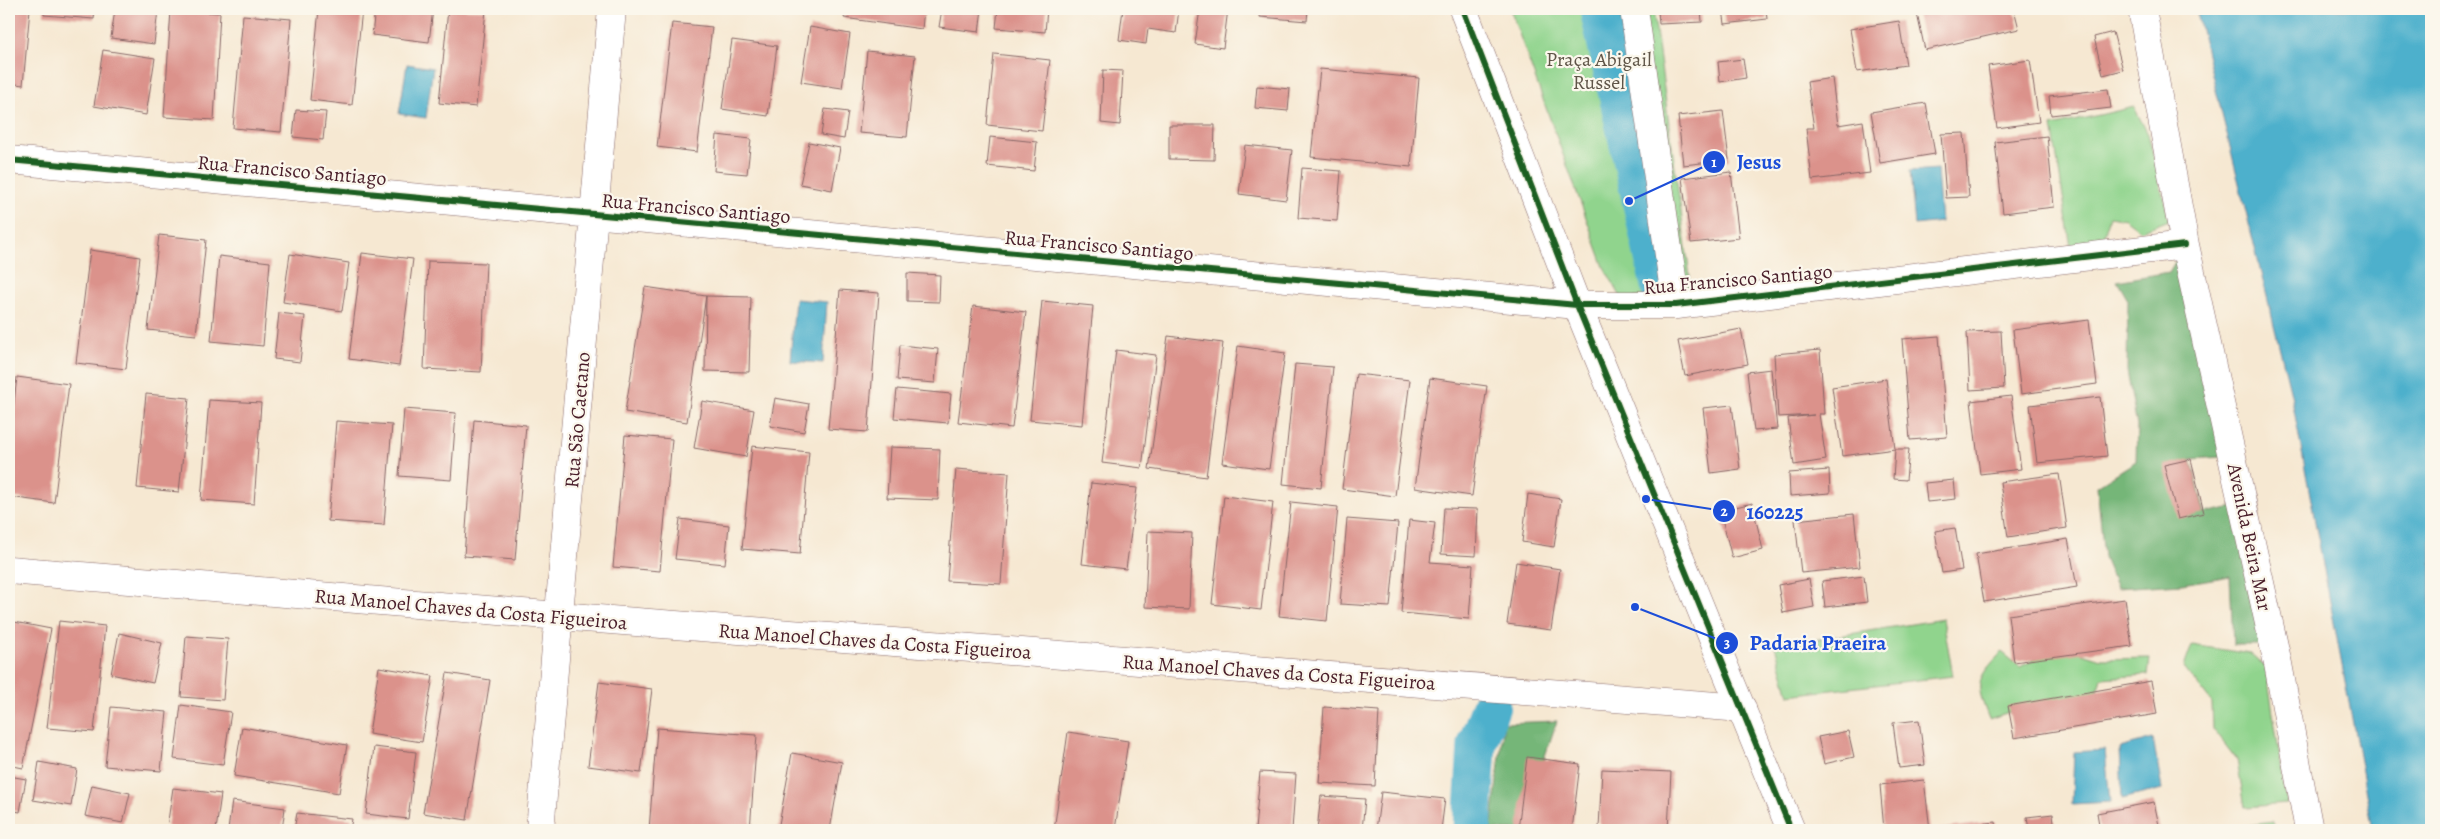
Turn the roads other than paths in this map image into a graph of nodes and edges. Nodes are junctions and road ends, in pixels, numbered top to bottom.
1 (612, 9) edge
2 (1463, 9) edge
3 (1634, 9) edge
4 (2142, 9) edge
5 (9, 160) edge
6 (596, 215) junction
7 (2185, 246) junction
8 (1578, 305) junction
9 (1676, 305) junction
10 (9, 570) edge
11 (559, 616) junction
12 (1742, 708) junction
13 (540, 830) edge
14 (1791, 830) edge
15 (2309, 830) edge

1 - 6 street, Rua São Caetano
2 - 8 street
3 - 9 street
4 - 7 street, Avenida Beira Mar
5 - 6 street, Rua Francisco Santiago
6 - 8 street, Rua Francisco Santiago
6 - 11 street, Rua São Caetano
7 - 9 street, Rua Francisco Santiago
7 - 15 street, Avenida Beira Mar
8 - 9 street, Rua Francisco Santiago
8 - 12 street
10 - 11 street, Rua Manoel Chaves da Costa Figueiroa
11 - 12 street, Rua Manoel Chaves da Costa Figueiroa
11 - 13 street, Rua São Caetano
12 - 14 street

